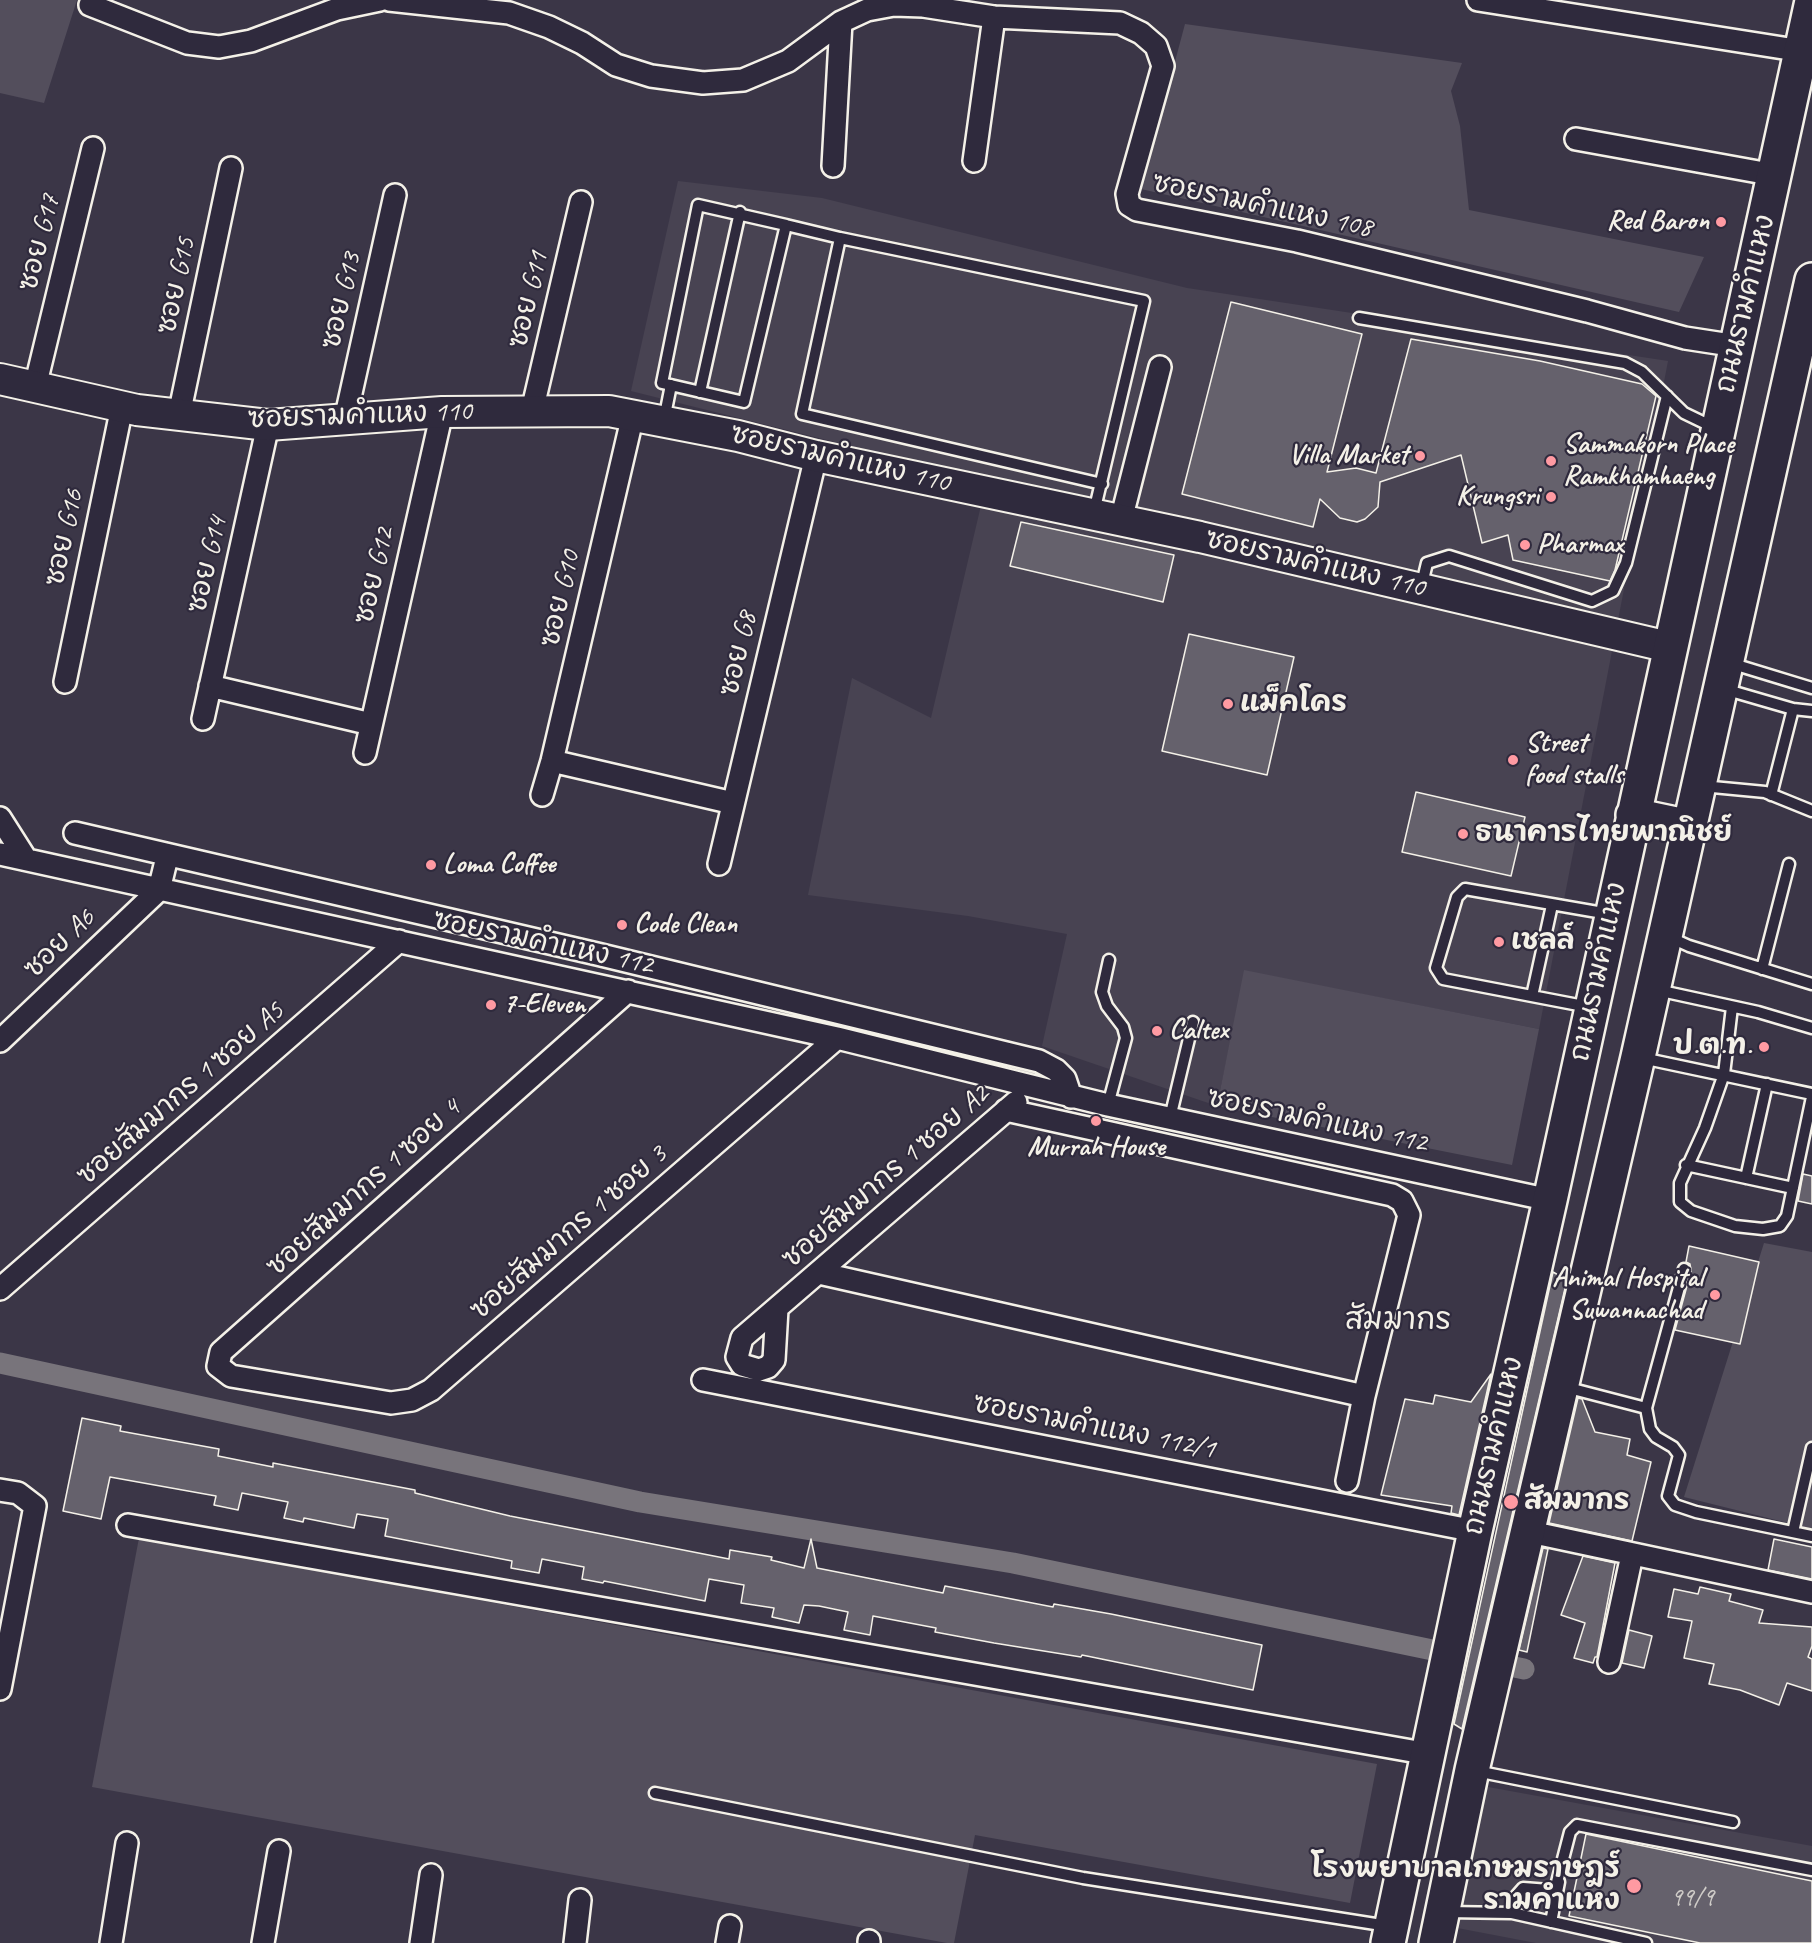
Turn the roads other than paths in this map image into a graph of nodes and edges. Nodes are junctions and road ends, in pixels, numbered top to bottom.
1 (380, 0) edge
2 (389, 0) edge
3 (1478, 0) edge
4 (1812, 1) edge
5 (90, 5) dead end
6 (994, 17) junction
7 (841, 22) junction
8 (1802, 51) junction
9 (1576, 139) dead end
10 (93, 148) dead end
11 (974, 161) dead end
12 (833, 166) dead end
13 (231, 168) dead end
14 (1775, 175) junction
15 (395, 195) dead end
16 (580, 202) dead end
17 (740, 212) junction
18 (786, 225) junction
19 (840, 238) junction
20 (1812, 280) edge
21 (1359, 318) dead end
22 (1737, 346) junction
23 (1160, 367) dead end
24 (0, 379) edge
25 (671, 385) junction
26 (35, 387) junction
27 (700, 392) junction
28 (1667, 396) junction
29 (122, 407) junction
30 (532, 411) junction
31 (442, 412) junction
32 (179, 415) junction
33 (633, 415) junction
34 (345, 420) junction
35 (663, 421) junction
36 (268, 425) junction
37 (1718, 430) junction
38 (816, 456) junction
39 (1102, 484) junction
40 (1108, 517) junction
41 (1420, 590) junction
42 (1669, 647) junction
43 (1724, 675) junction
44 (64, 682) dead end
45 (210, 686) junction
46 (1812, 688) edge
47 (1793, 709) junction
48 (1812, 711) edge
49 (203, 719) dead end
50 (371, 724) junction
51 (365, 753) dead end
52 (552, 761) junction
53 (1700, 786) junction
54 (542, 795) dead end
55 (1771, 795) junction
56 (733, 803) junction
57 (1812, 811) edge
58 (1633, 815) junction
59 (0, 818) edge
60 (1690, 827) junction
61 (75, 834) dead end
62 (0, 854) edge
63 (167, 857) junction
64 (26, 859) junction
65 (719, 864) dead end
66 (1789, 864) dead end
67 (159, 890) junction
68 (1552, 905) junction
69 (1612, 915) junction
70 (1666, 936) junction
71 (399, 941) junction
72 (597, 954) junction
73 (1108, 960) dead end
74 (1762, 969) junction
75 (592, 983) junction
76 (1812, 984) edge
77 (1654, 989) junction
78 (628, 991) junction
79 (1532, 996) junction
80 (1732, 1007) junction
81 (1592, 1008) junction
82 (880, 1021) junction
83 (1193, 1022) dead end
84 (1812, 1028) edge
85 (837, 1038) junction
86 (0, 1041) edge
87 (877, 1048) junction
88 (1638, 1057) junction
89 (1724, 1074) junction
90 (1767, 1084) junction
91 (1032, 1087) junction
92 (1812, 1095) edge
93 (1071, 1097) junction
94 (1108, 1105) junction
95 (1006, 1110) junction
96 (1170, 1118) junction
97 (1686, 1165) junction
98 (1746, 1178) junction
99 (1793, 1188) junction
100 (1550, 1200) junction
101 (1683, 1269) dead end
102 (819, 1273) junction
103 (0, 1289) edge
104 (777, 1309) dead end
105 (703, 1380) dead end
106 (1563, 1387) junction
107 (311, 1390) joint
108 (1364, 1396) junction
109 (1646, 1408) junction
110 (1812, 1448) edge
111 (1347, 1482) dead end
112 (0, 1490) edge
113 (128, 1525) dead end
114 (1475, 1531) junction
115 (1530, 1532) junction
116 (1792, 1532) junction
117 (1812, 1536) edge
118 (1632, 1555) junction
119 (1812, 1592) edge
120 (1609, 1662) dead end
121 (0, 1689) edge
122 (1429, 1755) junction
123 (1472, 1770) junction
124 (655, 1793) dead end
125 (1733, 1822) dead end
126 (127, 1843) dead end
127 (279, 1851) dead end
128 (1812, 1870) edge
129 (431, 1875) dead end
130 (1559, 1881) junction
131 (580, 1900) dead end
132 (1512, 1913) junction
133 (1551, 1922) junction
134 (1439, 1927) edge
135 (1389, 1935) edge
136 (111, 1943) edge
137 (263, 1943) edge
138 (421, 1943) edge
139 (575, 1943) edge
140 (1646, 1943) edge

1 - 5 street
2 - 7 street, ซอยรามคำแหง 108
3 - 8 street
4 - 8 main road, ถนนรามคำแหง
6 - 7 street, ซอยรามคำแหง 108
6 - 11 street
6 - 22 street, ซอยรามคำแหง 108
7 - 12 street
8 - 14 main road, ถนนรามคำแหง
9 - 14 street
10 - 26 street, ซอย G17
13 - 32 street, ซอย G15
14 - 22 main road, ถนนรามคำแหง
15 - 34 street, ซอย G13
16 - 30 street, ซอย G11
17 - 18 lane
17 - 25 lane
17 - 27 lane
18 - 19 lane
18 - 27 lane
19 - 39 lane
19 - 39 lane
20 - 43 main road, ถนนรามคำแหง
21 - 28 lane
22 - 37 main road, ถนนรามคำแหง
23 - 40 street
24 - 26 street, ซอยรามคำแหง 110
25 - 27 lane
25 - 35 lane
26 - 29 street, ซอยรามคำแหง 110
28 - 37 lane
28 - 41 lane
29 - 32 street, ซอยรามคำแหง 110
29 - 44 street, ซอย G16
30 - 31 street, ซอยรามคำแหง 110
30 - 33 street, ซอยรามคำแหง 110
31 - 34 street, ซอยรามคำแหง 110
31 - 50 street, ซอย G12
32 - 36 street, ซอยรามคำแหง 110
33 - 35 street, ซอยรามคำแหง 110
33 - 52 street, ซอย G10
34 - 36 street, ซอยรามคำแหง 110
35 - 38 street, ซอยรามคำแหง 110
36 - 45 street, ซอย G14
37 - 42 main road, ถนนรามคำแหง
38 - 40 street, ซอยรามคำแหง 110
38 - 56 street, ซอย G8
39 - 40 lane
40 - 41 street, ซอยรามคำแหง 110
41 - 42 street, ซอยรามคำแหง 110
42 - 58 main road, ถนนรามคำแหง
43 - 46 lane
43 - 47 lane
43 - 53 main road, ถนนรามคำแหง
45 - 49 street, ซอย G14
45 - 50 street
47 - 48 lane
47 - 55 lane
50 - 51 street, ซอย G12
52 - 54 street, ซอย G10
52 - 56 street
53 - 55 lane
53 - 60 main road, ถนนรามคำแหง
55 - 57 lane
56 - 65 street, ซอย G8
58 - 60 main road
58 - 69 main road, ถนนรามคำแหง
59 - 64 street
60 - 70 main road, ถนนรามคำแหง
61 - 63 street, ซอยรามคำแหง 112
62 - 64 street, ซอยรามคำแหง 112
63 - 67 street
63 - 72 street, ซอยรามคำแหง 112
64 - 67 street, ซอยรามคำแหง 112
66 - 74 lane
67 - 71 street, ซอยรามคำแหง 112
67 - 86 street, ซอย A6
68 - 69 lane
68 - 79 lane
68 - 79 lane
69 - 81 main road, ถนนรามคำแหง
70 - 74 lane
70 - 77 main road, ถนนรามคำแหง
71 - 75 street, ซอยรามคำแหง 112
71 - 103 street, ซอยสัมมากร 1 ซอย A5
72 - 75 street
72 - 82 street, ซอยรามคำแหง 112
73 - 94 lane
74 - 76 lane
75 - 78 street, ซอยรามคำแหง 112
77 - 80 lane
77 - 88 main road, ถนนรามคำแหง
78 - 85 street, ซอยรามคำแหง 112
78 - 107 street, ซอยสัมมากร 1 ซอย 4
79 - 81 lane
80 - 84 lane
80 - 89 lane
81 - 100 main road, ถนนรามคำแหง
82 - 87 street
82 - 93 street, ซอยรามคำแหง 112
83 - 96 lane
85 - 87 street, ซอยรามคำแหง 112
85 - 107 street, ซอยสัมมากร 1 ซอย 3
87 - 91 street, ซอยรามคำแหง 112
88 - 89 lane
88 - 106 main road, ถนนรามคำแหง
89 - 90 lane
89 - 97 lane
90 - 92 lane
90 - 98 lane
91 - 93 street, ซอยรามคำแหง 112
91 - 95 street, ซอยสัมมากร 1 ซอย A2
92 - 99 lane
93 - 94 street, ซอยรามคำแหง 112
94 - 96 street, ซอยรามคำแหง 112
95 - 102 street, ซอยสัมมากร 1 ซอย A2
95 - 108 street
96 - 100 street, ซอยรามคำแหง 112
97 - 98 lane
97 - 99 lane
98 - 99 lane
100 - 114 main road, ถนนรามคำแหง
101 - 109 lane
102 - 104 street, ซอยสัมมากร 1 ซอย A2
102 - 108 street
105 - 114 street, ซอยรามคำแหง 112/1
106 - 109 lane
106 - 115 main road, ถนนรามคำแหง
108 - 111 street
109 - 116 lane
110 - 116 lane
112 - 121 street
113 - 122 street
114 - 122 main road, ถนนรามคำแหง
115 - 118 street
115 - 123 main road, ถนนรามคำแหง
116 - 117 lane
118 - 119 street
118 - 120 street
122 - 135 main road, ถนนรามคำแหง
123 - 125 lane
123 - 134 main road, ถนนรามคำแหง
124 - 135 lane
126 - 136 street
127 - 137 street
128 - 130 lane
129 - 138 street
130 - 132 lane
130 - 133 lane
131 - 139 street
132 - 133 lane
132 - 134 lane
133 - 140 lane

